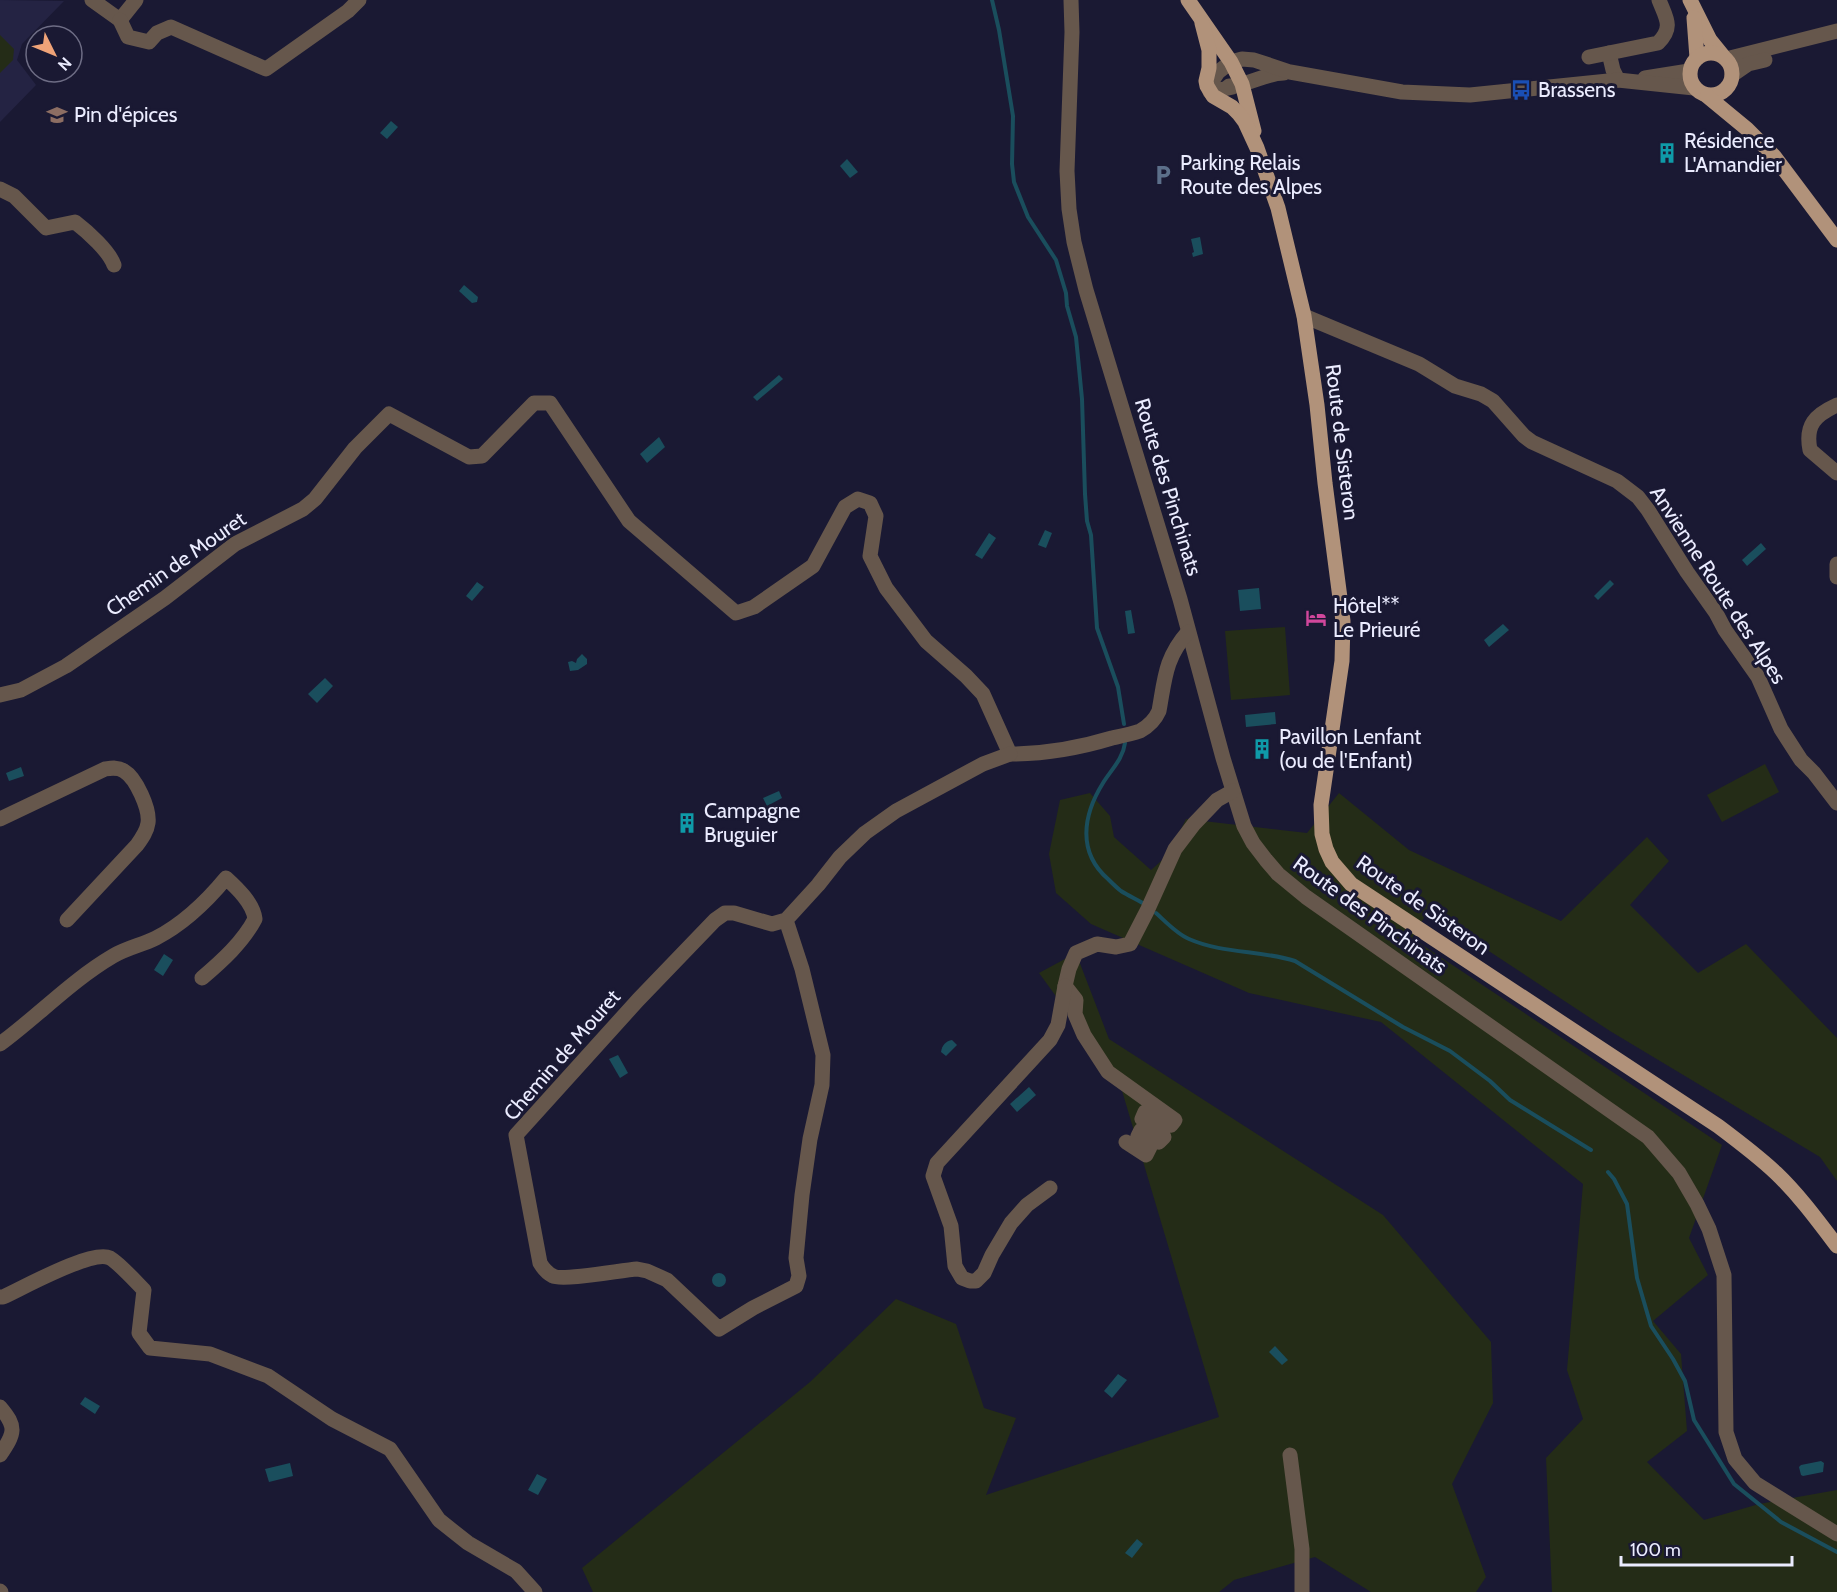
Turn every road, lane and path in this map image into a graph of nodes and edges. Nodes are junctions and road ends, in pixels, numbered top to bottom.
1 (92, 0) edge
2 (136, 0) edge
3 (359, 0) edge
4 (1071, 0) edge
5 (1188, 0) edge
6 (1659, 0) edge
7 (1692, 4) edge
8 (120, 20) junction
9 (1202, 23) junction
10 (1837, 31) edge
11 (1837, 40) edge
12 (1724, 58) junction
13 (1237, 61) junction
14 (1693, 64) junction
15 (1290, 72) junction
16 (1258, 78) junction
17 (1210, 79) junction
18 (1617, 81) junction
19 (1730, 81) junction
20 (1238, 84) junction
21 (1700, 92) junction
22 (1248, 104) junction
23 (1747, 129) junction
24 (1257, 148) junction
25 (0, 189) edge
26 (1837, 240) edge
27 (114, 265) dead end
28 (1304, 316) junction
29 (1837, 405) edge
30 (1837, 473) edge
31 (1837, 564) edge
32 (1837, 577) edge
33 (1188, 632) junction
34 (0, 695) edge
35 (1010, 754) junction
36 (1233, 791) junction
37 (1837, 803) edge
38 (0, 819) edge
39 (67, 920) dead end
40 (786, 920) junction
41 (202, 978) dead end
42 (1065, 986) junction
43 (0, 1044) edge
44 (1126, 1142) dead end
45 (1050, 1188) dead end
46 (1837, 1246) edge
47 (0, 1297) edge
48 (0, 1407) edge
49 (0, 1455) edge
50 (1290, 1455) dead end
51 (1837, 1534) edge
52 (535, 1592) edge
53 (1302, 1592) edge

1 - 8 street
2 - 8 street
3 - 8 street
4 - 33 street, Route des Pinchinats
5 - 9 main road, Route de Sisteron
6 - 18 street
7 - 12 main road
7 - 14 main road
9 - 13 main road, Route de Sisteron
9 - 17 main road, Route de Sisteron
10 - 12 street
11 - 19 street
12 - 14 main road
12 - 19 main road
13 - 15 street
13 - 17 street
13 - 20 main road, Route de Sisteron
14 - 18 street
14 - 21 main road
15 - 16 street
15 - 18 street
16 - 20 street
16 - 22 street
17 - 20 street
17 - 24 main road, Route de Sisteron
18 - 21 street
19 - 21 main road
19 - 23 main road
20 - 22 main road, Route de Sisteron
21 - 23 main road
22 - 24 main road, Route de Sisteron
23 - 26 main road
24 - 28 main road, Route de Sisteron
25 - 27 street
28 - 37 street, Anvienne Route des Alpes
28 - 46 main road, Route de Sisteron
29 - 30 street
31 - 32 street
33 - 35 street
33 - 36 street, Route des Pinchinats
34 - 35 street, Chemin de Mouret
35 - 40 street
36 - 42 street
36 - 51 street, Route des Pinchinats
38 - 39 street
40 - 40 street, Chemin de Mouret
41 - 43 street
42 - 44 street
42 - 45 street
47 - 52 street
48 - 49 street
50 - 53 street

